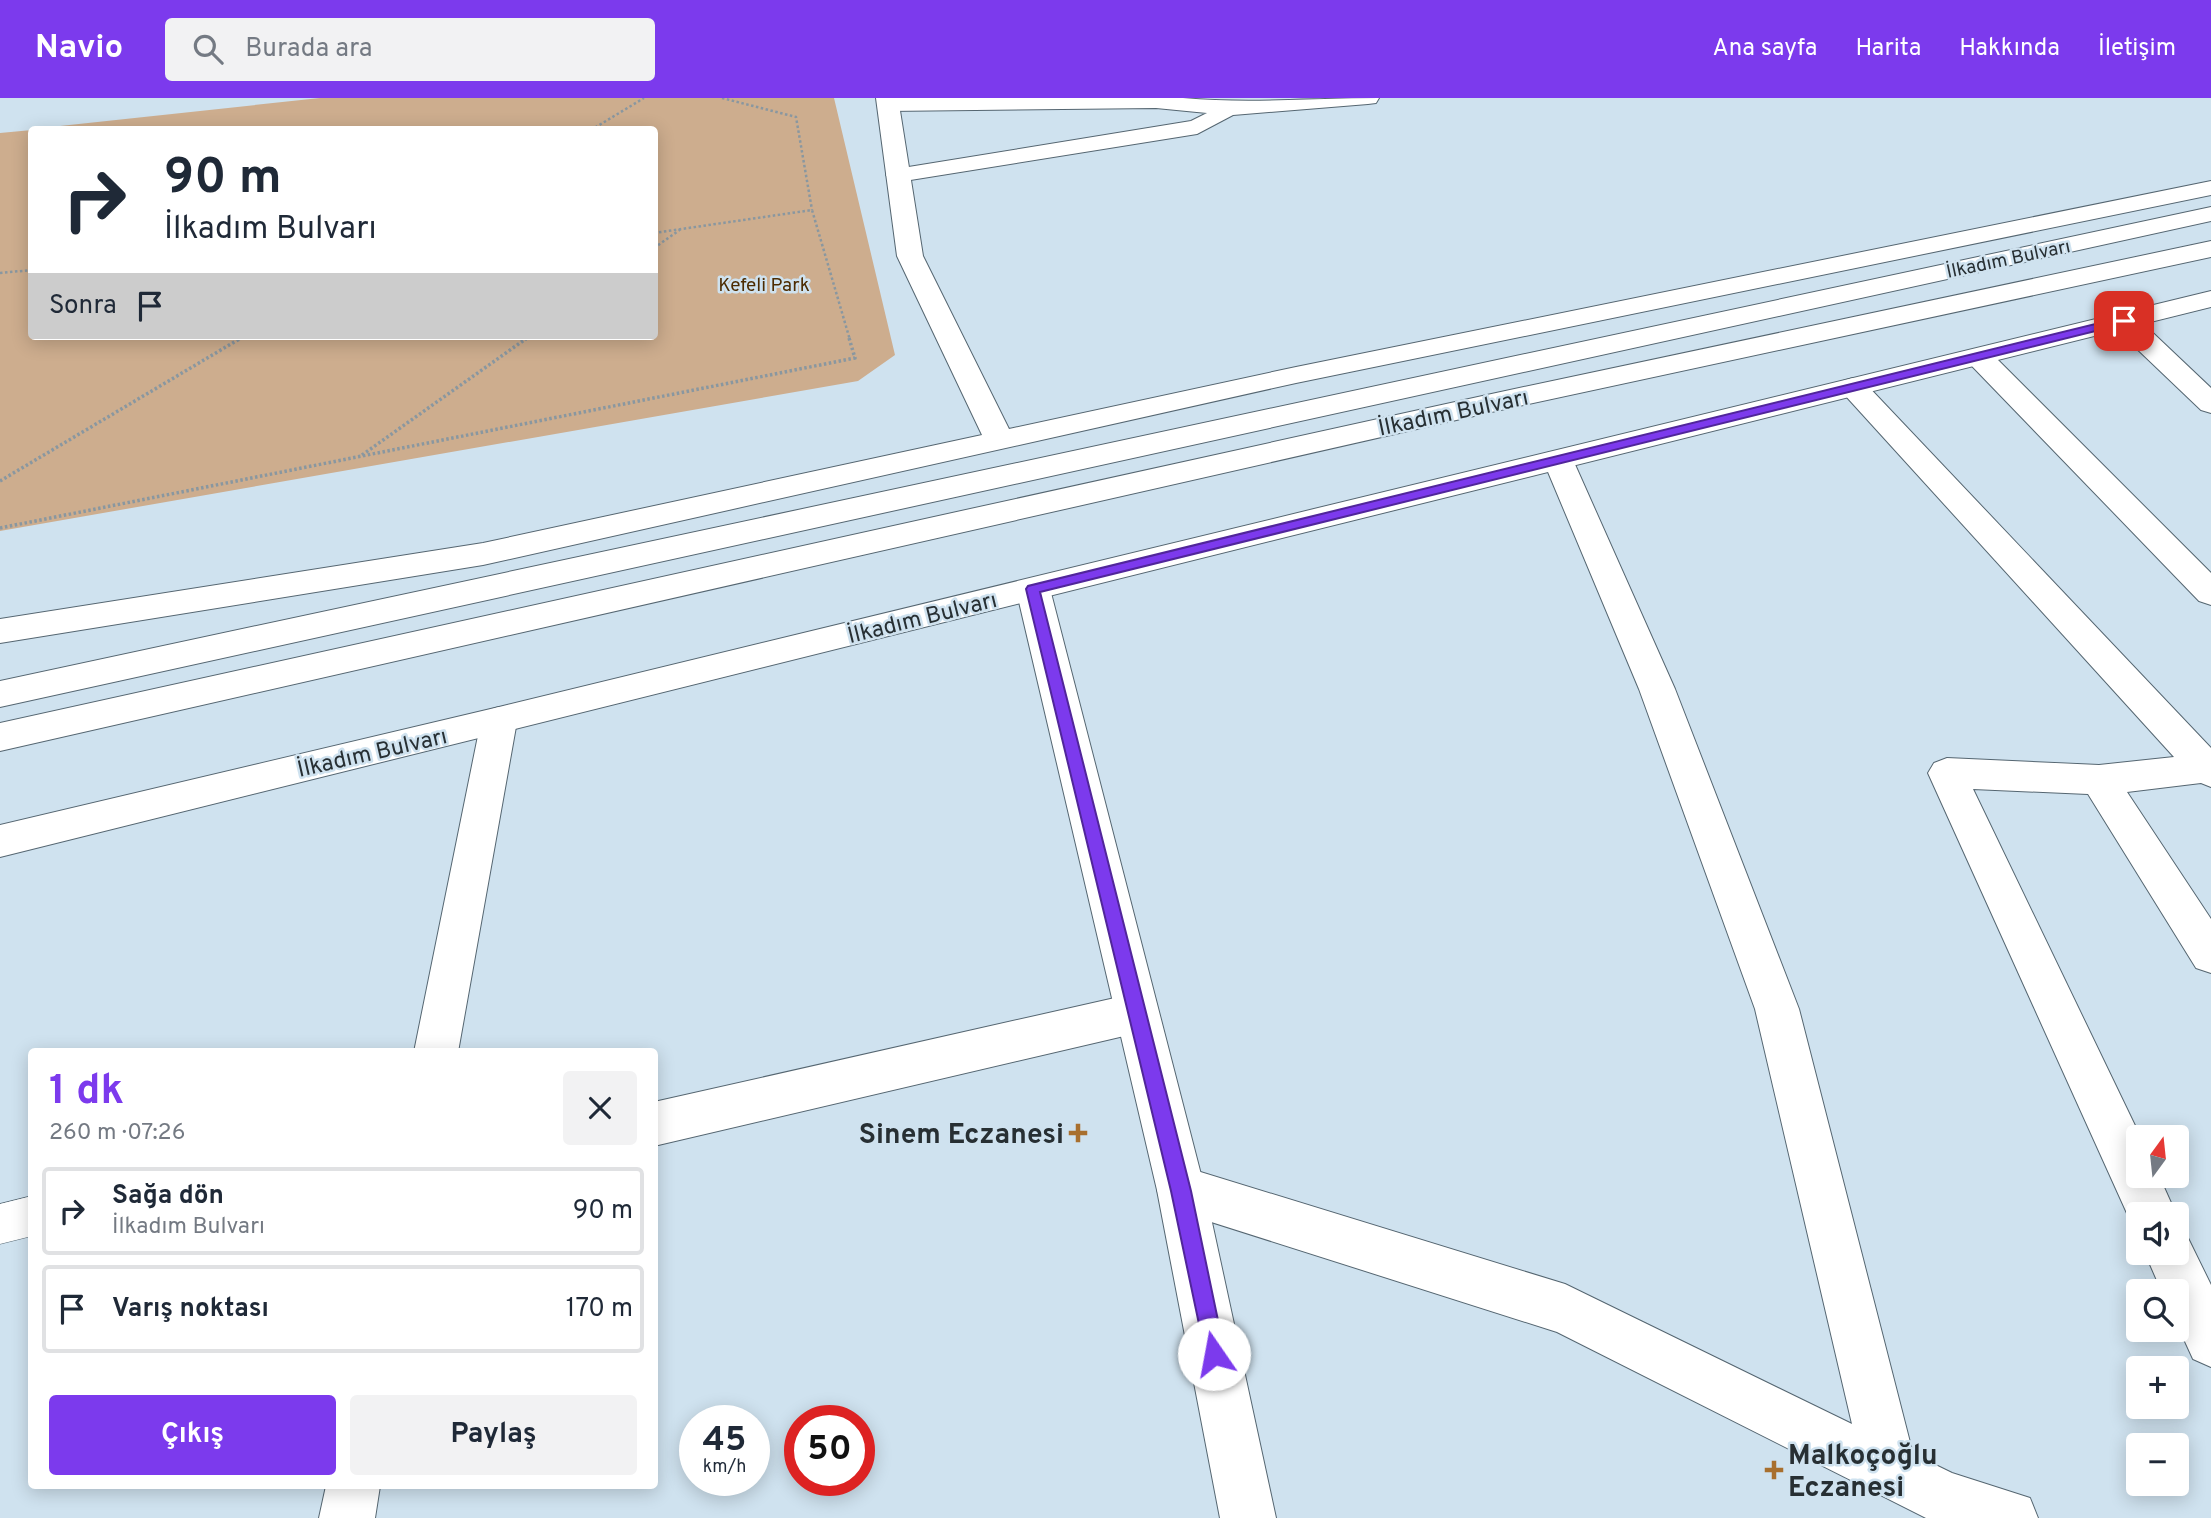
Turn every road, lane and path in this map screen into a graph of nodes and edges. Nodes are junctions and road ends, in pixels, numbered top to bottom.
1 (644, 98) edge
2 (722, 98) edge
3 (1368, 98) edge
4 (888, 101) edge
5 (1235, 103) edge
6 (598, 126) edge
7 (898, 175) junction
8 (2211, 188) edge
9 (813, 210) junction
10 (2211, 214) edge
11 (682, 229) junction
12 (658, 232) edge
13 (658, 245) edge
14 (2211, 249) edge
15 (28, 270) edge
16 (0, 273) edge
17 (2211, 299) edge
18 (2124, 321) junction
19 (237, 340) edge
20 (524, 340) edge
21 (1979, 357) junction
22 (1853, 387) junction
23 (2211, 404) edge
24 (1000, 441) junction
25 (360, 456) junction
26 (1558, 460) junction
27 (0, 481) edge
28 (0, 528) edge
29 (1033, 589) junction
30 (2211, 593) edge
31 (0, 631) edge
32 (0, 694) edge
33 (499, 721) junction
34 (0, 737) edge
35 (2209, 770) edge
36 (2099, 780) junction
37 (0, 841) edge
38 (2211, 955) edge
39 (1137, 1013) junction
40 (437, 1048) edge
41 (658, 1123) edge
42 (1181, 1191) junction
43 (2146, 1202) edge
44 (28, 1217) edge
45 (0, 1224) edge
46 (2176, 1265) edge
47 (2211, 1341) edge
48 (1891, 1473) junction
49 (352, 1489) edge
50 (346, 1518) edge
51 (1248, 1518) edge
52 (2010, 1518) edge

1 - 6 path
2 - 9 path
3 - 5 main road
4 - 5 main road
4 - 7 main road
5 - 7 main road
7 - 24 main road
8 - 24 main road, İlkadım Bulvarı
9 - 11 path
9 - 25 path
10 - 32 main road, İlkadım Bulvarı
11 - 12 path
11 - 13 path
14 - 34 main road, İlkadım Bulvarı
15 - 16 path
17 - 18 main road, İlkadım Bulvarı
18 - 21 main road, İlkadım Bulvarı
18 - 23 main road
19 - 27 path
20 - 25 path
21 - 22 main road, İlkadım Bulvarı
21 - 30 main road
22 - 26 main road, İlkadım Bulvarı
22 - 35 main road
24 - 31 main road, İlkadım Bulvarı
25 - 28 path
26 - 29 main road, İlkadım Bulvarı
26 - 48 main road
29 - 33 main road, İlkadım Bulvarı
29 - 39 main road
33 - 37 main road, İlkadım Bulvarı
33 - 40 main road
35 - 36 main road
36 - 38 main road
36 - 43 main road
39 - 41 main road
39 - 42 main road
42 - 48 main road
42 - 51 main road
44 - 45 lane
46 - 47 main road
48 - 52 main road
49 - 50 main road

